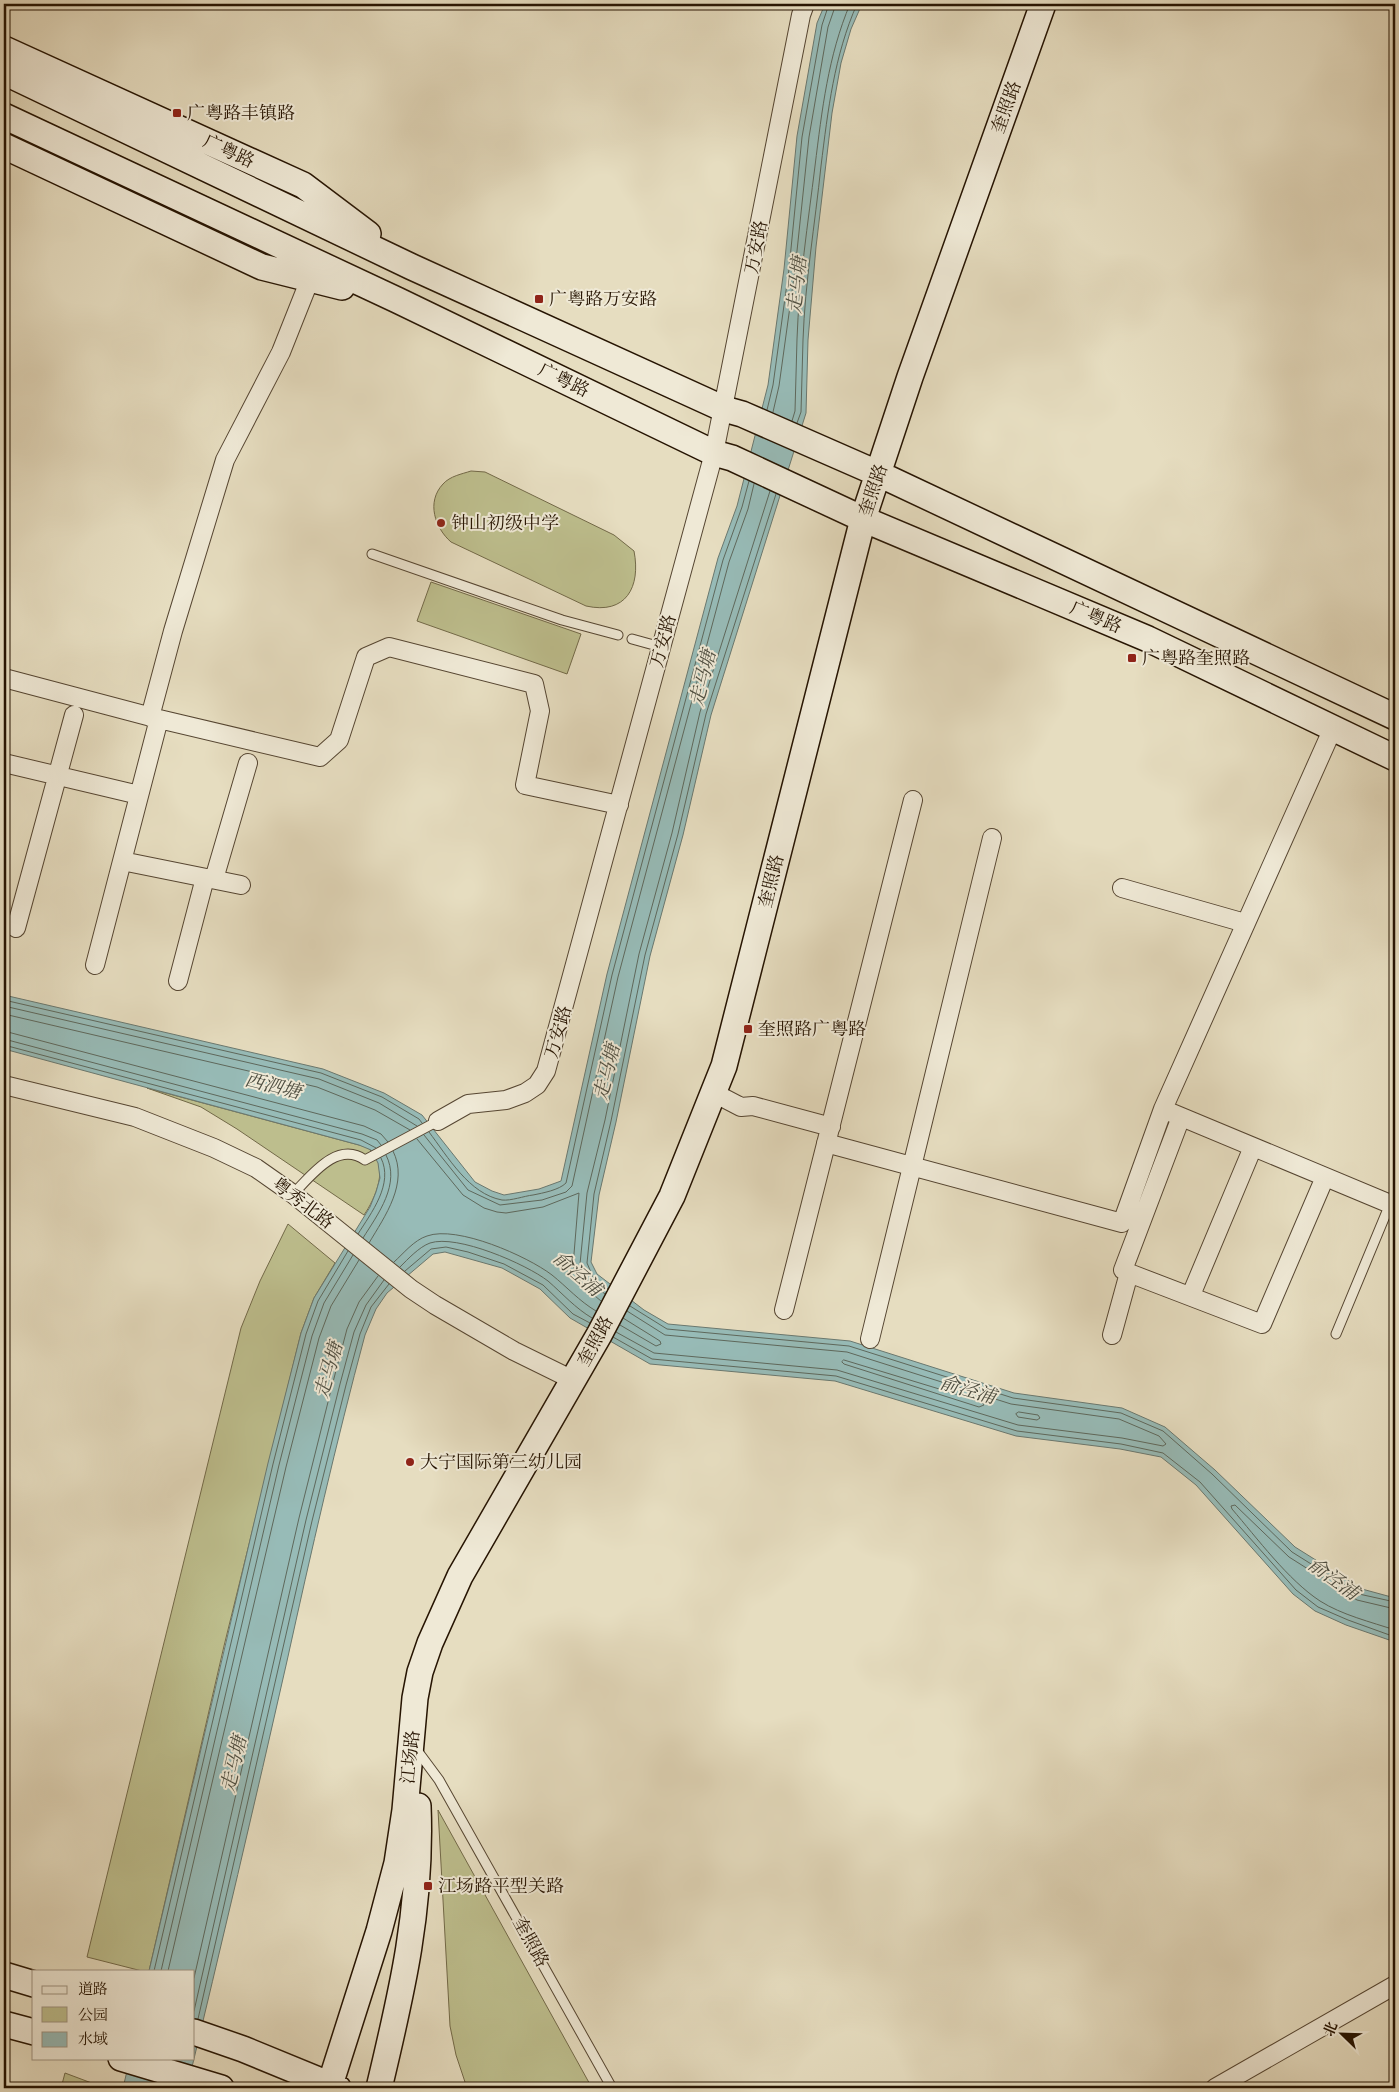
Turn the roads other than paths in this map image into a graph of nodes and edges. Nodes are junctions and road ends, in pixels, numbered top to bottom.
1 (805, 4) edge
2 (1042, 4) edge
3 (4, 49) edge
4 (4, 72) edge
5 (4, 116) edge
6 (4, 146) edge
7 (412, 266) junction
8 (310, 279) junction
9 (397, 300) junction
10 (733, 412) junction
11 (723, 455) junction
12 (879, 474) junction
13 (863, 519) junction
14 (372, 554) dead end
15 (618, 635) dead end
16 (632, 639) dead end
17 (661, 647) junction
18 (4, 678) edge
19 (74, 715) dead end
20 (1395, 717) edge
21 (154, 718) junction
22 (1333, 728) junction
23 (1395, 758) edge
24 (4, 763) edge
25 (248, 763) dead end
26 (58, 777) junction
27 (139, 795) junction
28 (913, 800) dead end
29 (620, 805) junction
30 (992, 838) dead end
31 (122, 861) junction
32 (210, 879) junction
33 (241, 885) dead end
34 (1122, 888) dead end
35 (1244, 923) junction
36 (16, 928) dead end
37 (96, 964) dead end
38 (178, 981) dead end
39 (4, 1085) edge
40 (714, 1093) junction
41 (1163, 1109) junction
42 (1181, 1117) junction
43 (438, 1121) joint
44 (828, 1135) junction
45 (1252, 1147) junction
46 (913, 1167) junction
47 (1325, 1177) junction
48 (293, 1194) junction
49 (1393, 1205) edge
50 (1129, 1273) junction
51 (1191, 1296) junction
52 (784, 1310) dead end
53 (1336, 1334) dead end
54 (1112, 1335) dead end
55 (870, 1339) dead end
56 (573, 1380) junction
57 (414, 1721) junction
58 (415, 1747) junction
59 (4, 1976) edge
60 (32, 1983) edge
61 (1395, 1985) edge
62 (4, 2024) edge
63 (32, 2031) edge
64 (199, 2034) edge
65 (129, 2060) edge
66 (332, 2087) edge
67 (221, 2088) edge
68 (378, 2088) edge
69 (612, 2088) edge
70 (1215, 2088) edge

1 - 10 street, 万安路
2 - 12 main road, 奎照路
3 - 7 main road, 广粤路
4 - 7 main road, 广粤路
5 - 9 main road, 广粤路
6 - 8 main road, 广粤路
7 - 10 main road, 广粤路
8 - 9 main road, 广粤路
8 - 21 street
9 - 11 main road, 广粤路
10 - 11 street, 万安路
10 - 12 main road, 广粤路
11 - 13 main road, 广粤路
11 - 17 street, 万安路
12 - 13 main road, 奎照路
12 - 20 main road, 广粤路
13 - 22 main road, 广粤路
13 - 40 main road, 奎照路
14 - 15 lane
16 - 17 lane
17 - 29 street, 万安路
18 - 21 street
19 - 26 street
21 - 27 street
21 - 29 street
22 - 23 main road, 广粤路
22 - 35 street
24 - 26 street
25 - 32 street
26 - 27 street
26 - 36 street
27 - 31 street
28 - 44 street
29 - 43 street, 万安路
30 - 46 street
31 - 32 street
31 - 37 street
32 - 33 street
32 - 38 street
34 - 35 street
35 - 41 street
39 - 48 street, 粤秀北路
40 - 44 street
40 - 56 main road, 奎照路
41 - 42 street
41 - 46 street
42 - 45 street
42 - 50 street
43 - 48 lane, 万安路
44 - 46 street
44 - 52 street
45 - 47 street
45 - 51 street
46 - 55 street
47 - 49 street
47 - 51 street
48 - 56 street, 粤秀北路
49 - 53 lane
50 - 51 street
50 - 54 street
56 - 57 main road, 奎照路
57 - 58 main road, 江场路
57 - 66 main road, 江场路
58 - 68 main road, 江场路
58 - 69 lane, 奎照路
59 - 60 main road
61 - 70 street
62 - 63 main road
64 - 66 main road
65 - 67 main road

